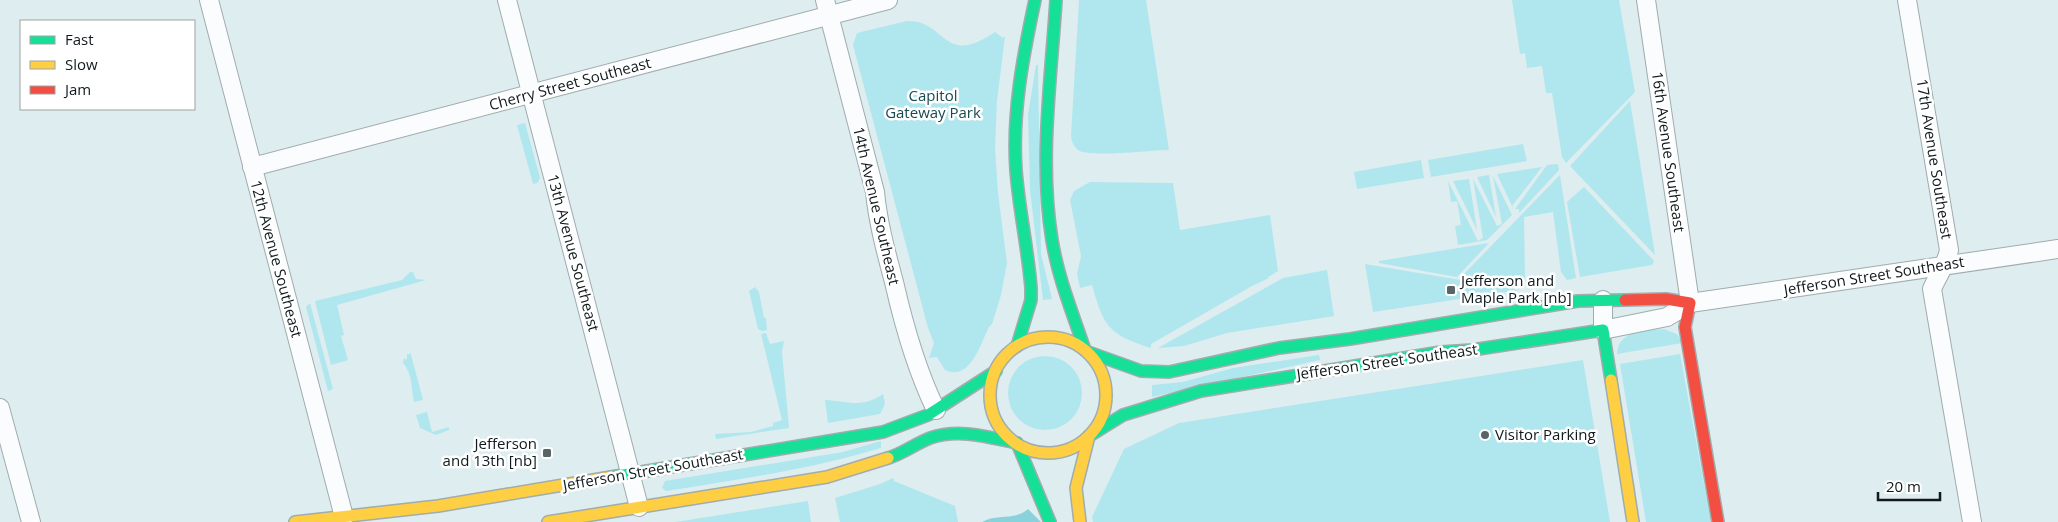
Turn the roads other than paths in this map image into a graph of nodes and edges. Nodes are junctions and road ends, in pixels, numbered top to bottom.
1 (209, 0) edge
2 (507, 0) edge
3 (888, 0) edge
4 (1035, 0) edge
5 (1056, 0) edge
6 (1646, 0) edge
7 (1907, 0) edge
8 (827, 8) edge
9 (531, 95) junction
10 (252, 167) junction
11 (2058, 248) edge
12 (1946, 265) junction
13 (1604, 300) junction
14 (1690, 304) junction
15 (1602, 330) junction
16 (1017, 346) junction
17 (1086, 351) junction
18 (996, 371) junction
19 (0, 408) edge
20 (936, 410) junction
21 (1089, 436) junction
22 (1017, 443) junction
23 (630, 474) junction
24 (639, 506) junction
25 (344, 517) junction
26 (1048, 520) edge
27 (31, 522) edge
28 (295, 522) edge
29 (548, 522) edge
30 (1080, 522) edge
31 (1633, 522) edge
32 (1718, 522) edge
33 (1972, 522) edge

1 - 10 street, 12th Avenue Southeast
2 - 9 street, 13th Avenue Southeast
3 - 8 street, Cherry Street Southeast
4 - 16 street
5 - 17 street
6 - 14 street, 16th Avenue Southeast
7 - 12 street, 17th Avenue Southeast
8 - 9 street, Cherry Street Southeast
8 - 20 street, 14th Avenue Southeast
9 - 10 street, Cherry Street Southeast
9 - 23 street, 13th Avenue Southeast
10 - 25 street, 12th Avenue Southeast
11 - 12 street, Jefferson Street Southeast
12 - 14 street, Jefferson Street Southeast
12 - 33 street, 17th Avenue Southeast
13 - 14 street, Jefferson Street Southeast
13 - 15 street
13 - 17 street, Jefferson Street Southeast
14 - 15 street, Jefferson Street Southeast
14 - 32 street
15 - 21 street, Jefferson Street Southeast
15 - 31 street
16 - 17 street
16 - 18 street
17 - 21 street
18 - 20 street, Jefferson Street Southeast
18 - 22 street
19 - 27 street
20 - 23 street, Jefferson Street Southeast
21 - 22 street
21 - 30 street
22 - 24 street
22 - 26 street
23 - 24 street, 13th Avenue Southeast
23 - 25 street, Jefferson Street Southeast
24 - 29 street
25 - 28 street, Jefferson Street Southeast

